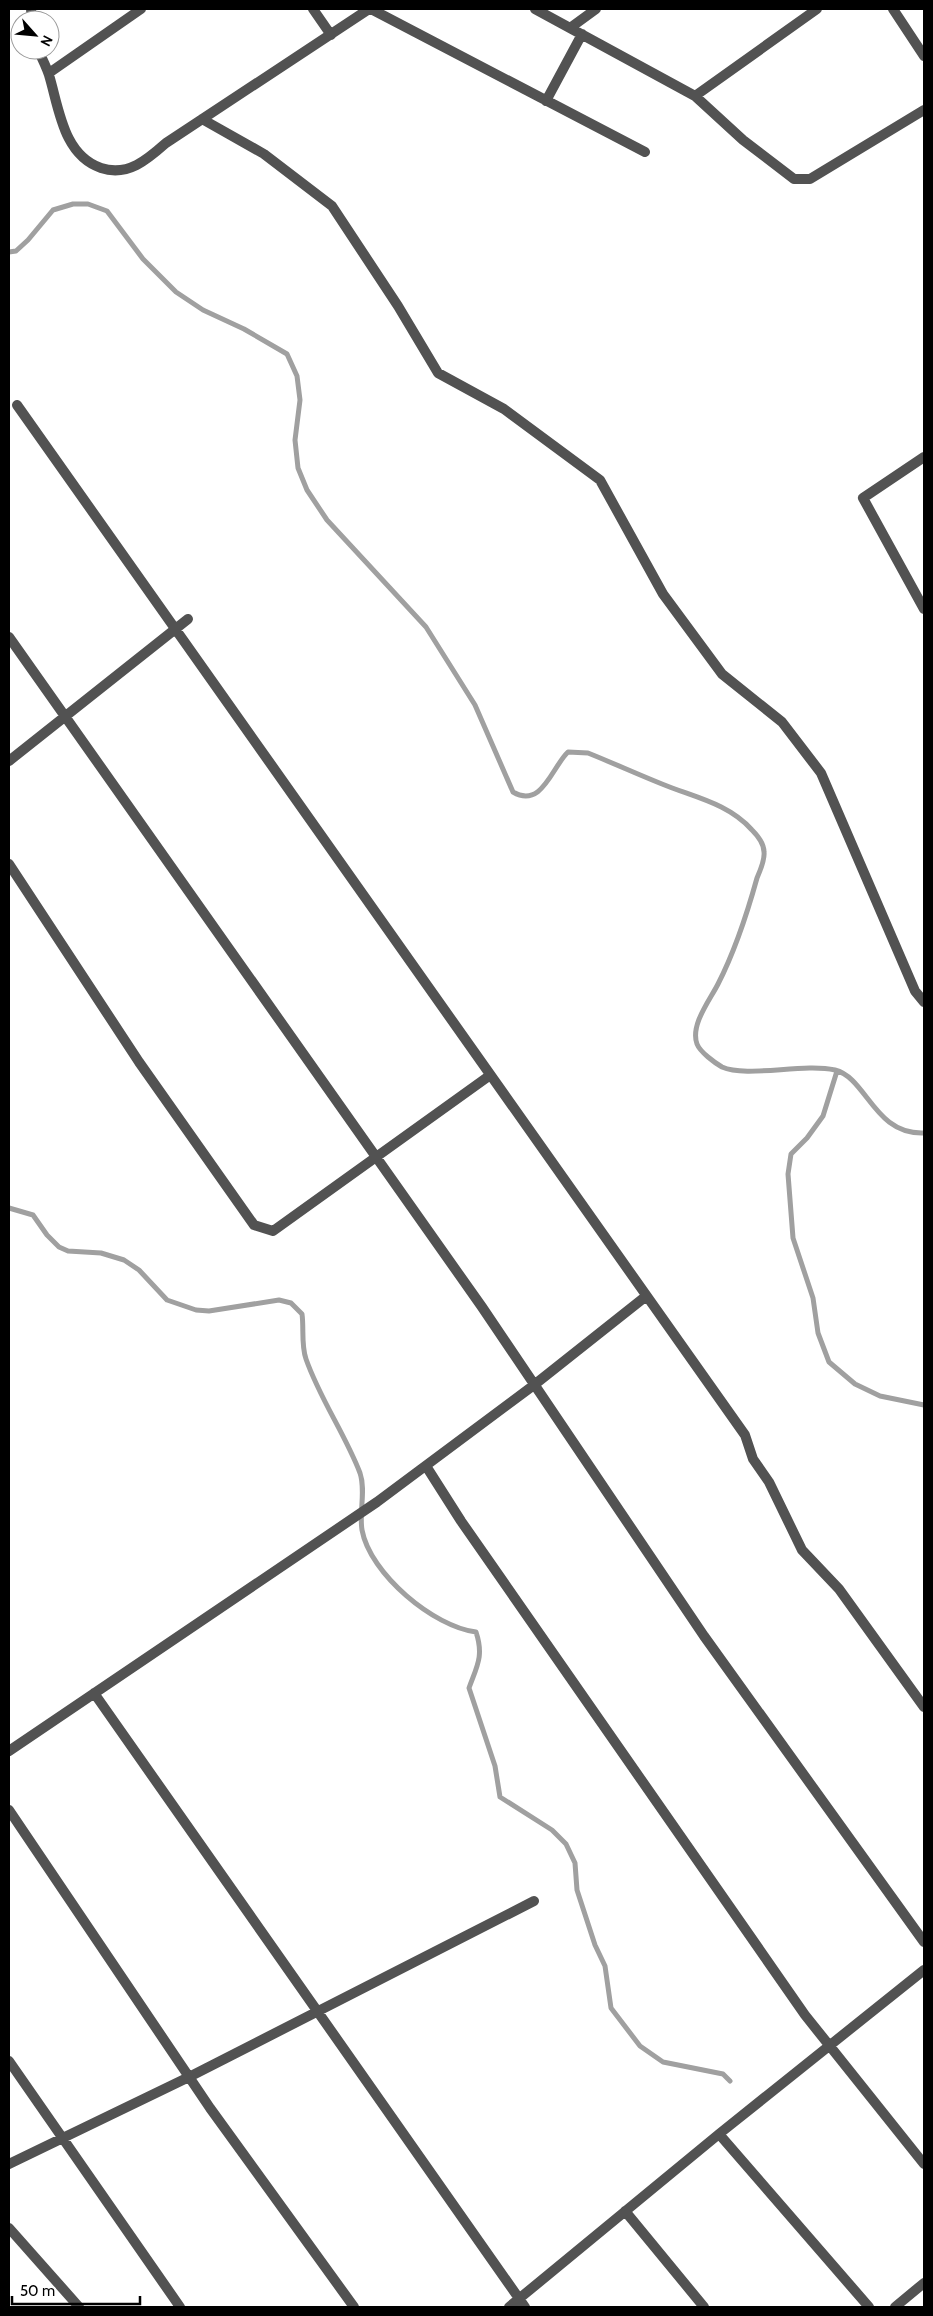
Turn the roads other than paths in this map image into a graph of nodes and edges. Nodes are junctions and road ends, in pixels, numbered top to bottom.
1 (141, 9) edge
2 (313, 9) edge
3 (370, 9) edge
4 (535, 9) edge
5 (596, 9) edge
6 (817, 9) edge
7 (893, 9) edge
8 (570, 28) junction
9 (582, 34) junction
10 (332, 35) junction
11 (924, 56) edge
12 (42, 60) edge
13 (48, 73) junction
14 (695, 96) junction
15 (546, 100) junction
16 (924, 110) edge
17 (202, 119) junction
18 (646, 152) dead end
19 (17, 405) dead end
20 (924, 456) edge
21 (924, 607) edge
22 (188, 619) dead end
23 (175, 629) junction
24 (9, 637) edge
25 (64, 716) junction
26 (9, 761) edge
27 (9, 864) edge
28 (924, 1002) edge
29 (490, 1076) junction
30 (375, 1156) junction
31 (645, 1297) junction
32 (534, 1384) junction
33 (426, 1466) junction
34 (94, 1693) junction
35 (924, 1707) edge
36 (9, 1750) edge
37 (9, 1810) edge
38 (534, 1901) dead end
39 (924, 1942) edge
40 (924, 1970) edge
41 (318, 2011) junction
42 (829, 2045) junction
43 (9, 2061) edge
44 (189, 2077) junction
45 (719, 2134) junction
46 (63, 2138) junction
47 (9, 2164) edge
48 (924, 2164) edge
49 (625, 2211) junction
50 (9, 2228) edge
51 (924, 2284) edge
52 (522, 2304) edge
53 (79, 2307) edge
54 (180, 2307) edge
55 (354, 2307) edge
56 (509, 2307) edge
57 (704, 2307) edge
58 (869, 2307) edge
59 (895, 2307) edge

1 - 13 street
2 - 10 street
3 - 10 street
3 - 15 street
4 - 8 street
5 - 8 street
6 - 14 street
7 - 11 street
8 - 9 street
9 - 14 street
9 - 15 street
10 - 17 street
12 - 13 street
13 - 17 street
14 - 16 street
15 - 18 street
17 - 28 street
19 - 23 street
20 - 21 street
22 - 23 street
23 - 25 street
23 - 29 street
24 - 25 street
25 - 26 street
25 - 30 street
27 - 30 street
29 - 30 street
29 - 31 street
30 - 32 street
31 - 32 street
31 - 35 street
32 - 33 street
32 - 39 street
33 - 34 street
33 - 42 street
34 - 36 street
34 - 41 street
37 - 44 street
38 - 41 street
40 - 42 street
41 - 44 street
41 - 52 street
42 - 45 street
42 - 48 street
43 - 46 street
44 - 46 street
44 - 55 street
45 - 49 street
45 - 58 street
46 - 47 street
46 - 54 street
49 - 52 street
49 - 57 street
50 - 53 street
51 - 59 street
52 - 56 street

